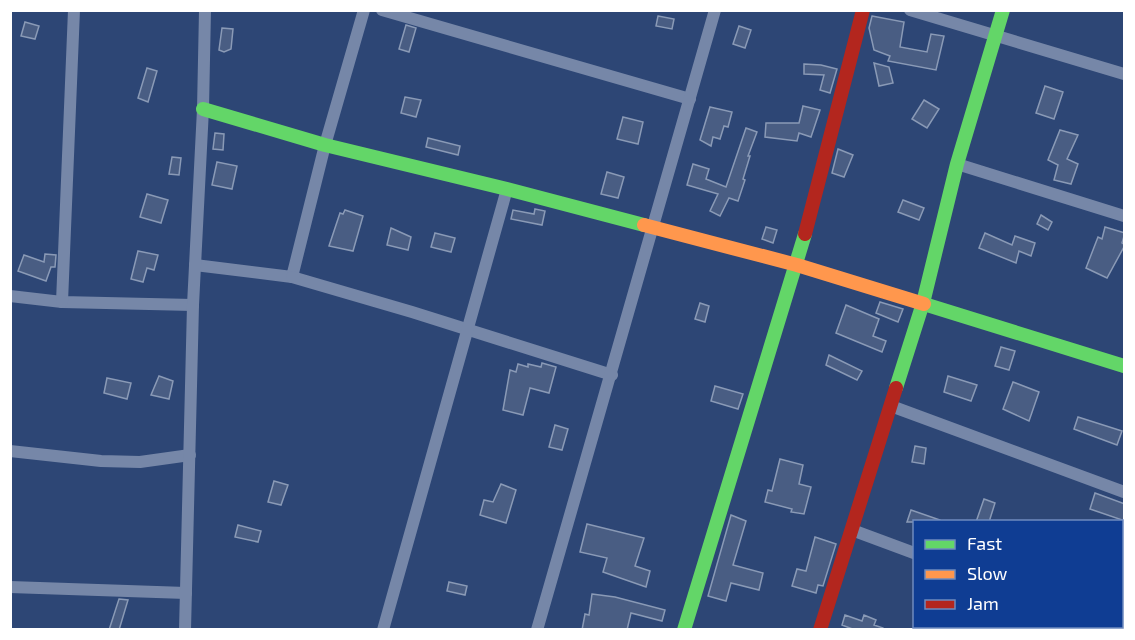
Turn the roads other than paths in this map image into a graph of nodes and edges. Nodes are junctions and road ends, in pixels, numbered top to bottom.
1 (74, 10) edge
2 (205, 10) edge
3 (364, 10) edge
4 (382, 10) edge
5 (715, 10) edge
6 (863, 10) edge
7 (910, 10) edge
8 (1003, 10) edge
9 (995, 35) junction
10 (1125, 74) edge
11 (690, 99) junction
12 (203, 109) junction
13 (325, 145) junction
14 (957, 164) junction
15 (507, 189) junction
16 (1125, 216) edge
17 (654, 228) junction
18 (195, 265) junction
19 (797, 265) junction
20 (292, 277) junction
21 (10, 296) edge
22 (62, 302) junction
23 (923, 303) junction
24 (193, 305) junction
25 (468, 329) junction
26 (1125, 366) edge
27 (612, 375) junction
28 (891, 406) junction
29 (10, 451) edge
30 (190, 455) junction
31 (1125, 492) edge
32 (852, 530) junction
33 (913, 552) edge
34 (10, 587) edge
35 (186, 593) junction
36 (1117, 628) edge
37 (1125, 628) edge
38 (185, 630) edge
39 (383, 630) edge
40 (537, 630) edge
41 (684, 630) edge
42 (820, 630) edge

1 - 22 street
2 - 12 street
3 - 13 street
4 - 11 street
5 - 11 street
6 - 19 street
7 - 9 street
8 - 9 street
9 - 10 street
9 - 14 street
11 - 17 street
12 - 13 street
12 - 18 street
13 - 15 street
13 - 20 street
14 - 16 street
14 - 23 street
15 - 17 street
15 - 25 street
17 - 19 street
17 - 27 street
18 - 20 street
18 - 24 street
19 - 23 street
19 - 41 street
20 - 25 street
21 - 22 street
22 - 24 street
23 - 26 street
23 - 28 street
24 - 30 street
25 - 27 street
25 - 39 street
27 - 40 street
28 - 31 street
28 - 32 street
29 - 30 street
30 - 35 street
32 - 33 street
32 - 42 street
34 - 35 street
35 - 38 street
36 - 37 street

